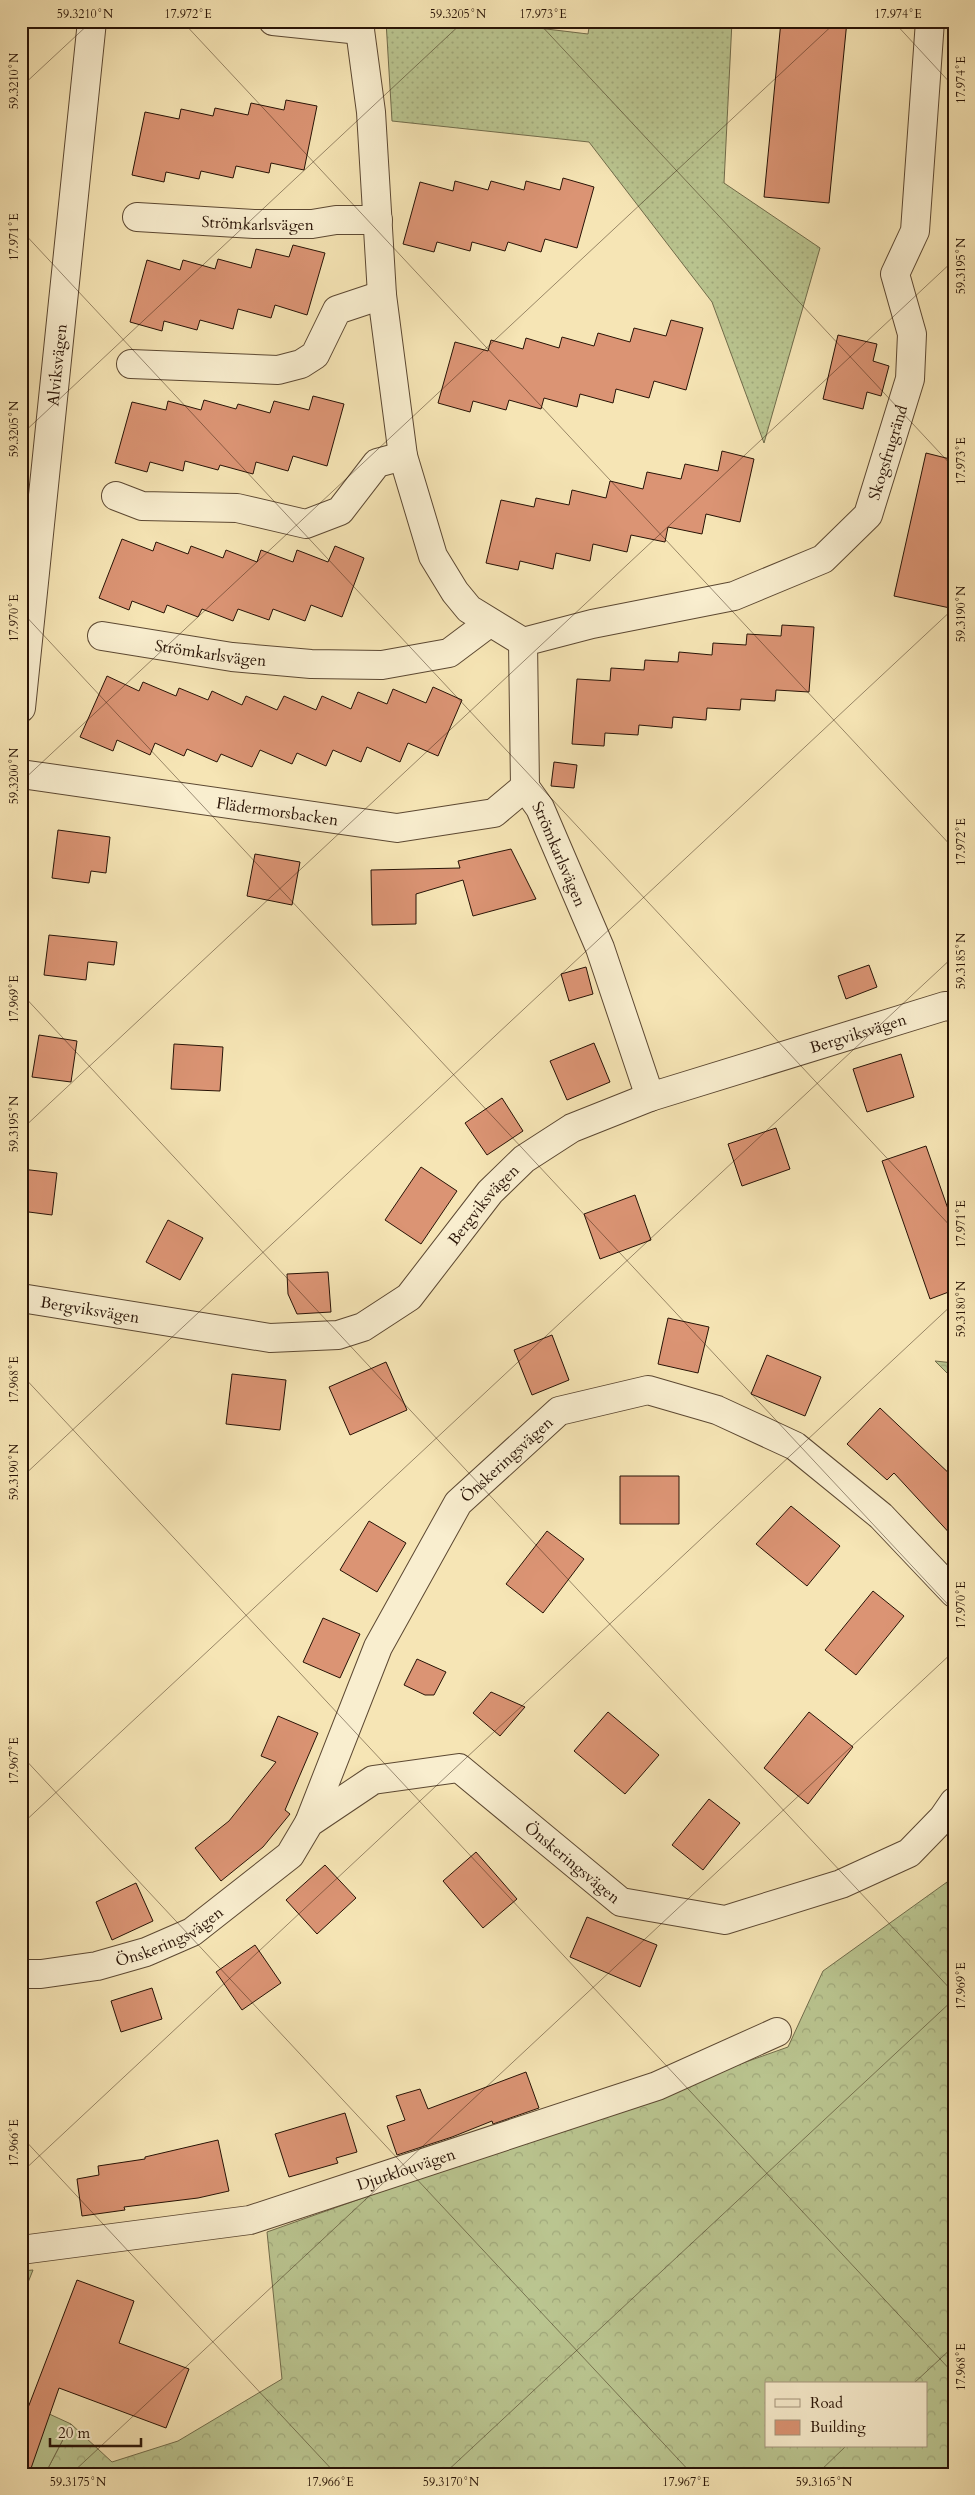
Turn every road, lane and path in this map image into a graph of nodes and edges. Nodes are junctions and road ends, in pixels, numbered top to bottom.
1 (92, 21) edge
2 (273, 21) edge
3 (930, 21) edge
4 (360, 26) edge
5 (137, 217) dead end
6 (378, 220) junction
7 (382, 295) junction
8 (132, 364) dead end
9 (403, 456) junction
10 (116, 496) dead end
11 (489, 623) junction
12 (102, 636) dead end
13 (523, 642) junction
14 (21, 708) edge
15 (21, 774) edge
16 (525, 787) junction
17 (954, 1007) edge
18 (650, 1097) junction
19 (21, 1298) edge
20 (954, 1593) edge
21 (954, 1802) edge
22 (310, 1823) junction
23 (21, 1974) edge
24 (777, 2032) dead end
25 (21, 2250) edge

1 - 14 street, Alviksvägen
2 - 4 street
3 - 13 street, Skogsfrugränd
4 - 6 street
5 - 6 street, Strömkarlsvägen
6 - 7 street
7 - 8 street
7 - 9 street
9 - 10 street
9 - 11 street
11 - 12 street, Strömkarlsvägen
11 - 13 street
13 - 16 street, Strömkarlsvägen
15 - 16 street, Flädermorsbacken
16 - 18 street, Strömkarlsvägen
17 - 18 street, Bergviksvägen
18 - 19 street, Bergviksvägen
20 - 22 street, Önskeringsvägen
21 - 22 street, Önskeringsvägen
22 - 23 street, Önskeringsvägen
24 - 25 street, Djurklouvägen

